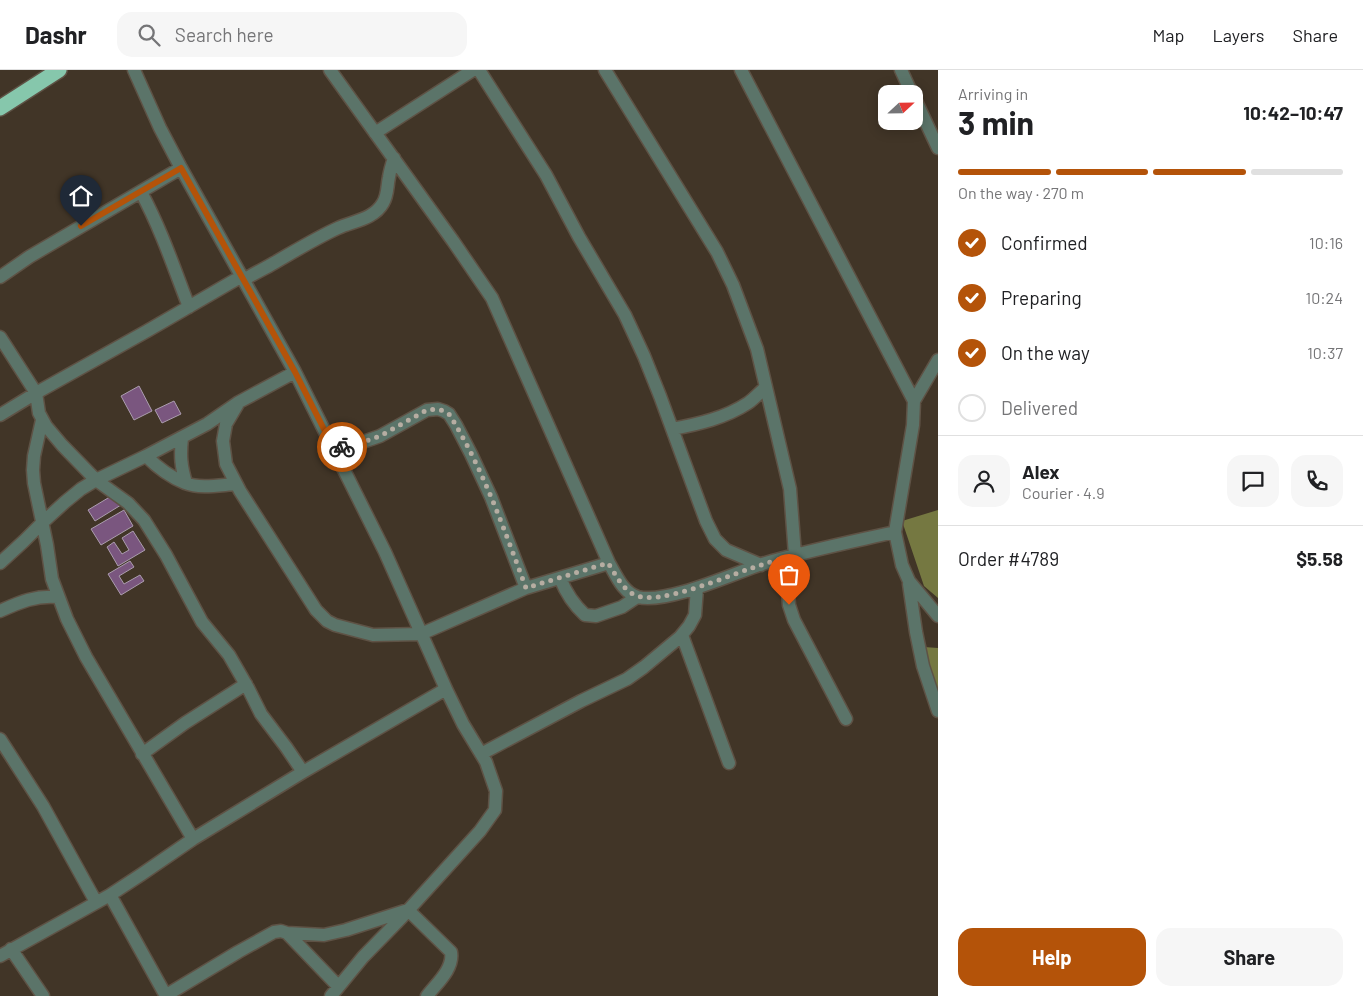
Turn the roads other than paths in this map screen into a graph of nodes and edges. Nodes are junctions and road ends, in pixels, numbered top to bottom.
1 (59, 70) edge
2 (134, 70) edge
3 (330, 70) edge
4 (474, 70) edge
5 (478, 70) edge
6 (604, 70) edge
7 (741, 70) edge
8 (901, 70) edge
9 (908, 85) edge
10 (0, 108) edge
11 (923, 116) edge
12 (375, 133) junction
13 (938, 148) edge
14 (394, 158) junction
15 (181, 168) junction
16 (141, 192) junction
17 (0, 277) edge
18 (243, 278) junction
19 (189, 307) junction
20 (0, 336) edge
21 (938, 360) edge
22 (295, 372) junction
23 (766, 387) junction
24 (36, 393) junction
25 (914, 401) junction
26 (239, 402) junction
27 (0, 415) edge
28 (42, 420) junction
29 (672, 429) junction
30 (182, 438) junction
31 (334, 449) junction
32 (146, 456) junction
33 (96, 480) junction
34 (186, 483) junction
35 (236, 484) junction
36 (42, 522) junction
37 (895, 532) junction
38 (793, 556) junction
39 (0, 563) edge
40 (608, 563) junction
41 (761, 565) junction
42 (560, 578) junction
43 (909, 581) junction
44 (526, 588) junction
45 (697, 588) junction
46 (58, 597) junction
47 (637, 597) junction
48 (0, 611) edge
49 (938, 616) edge
50 (421, 634) junction
51 (682, 635) junction
52 (246, 684) junction
53 (446, 689) junction
54 (938, 711) edge
55 (846, 719) dead end
56 (0, 739) edge
57 (142, 754) junction
58 (481, 754) junction
59 (729, 763) dead end
60 (303, 772) junction
61 (193, 839) junction
62 (110, 895) junction
63 (96, 902) junction
64 (408, 910) junction
65 (287, 934) junction
66 (12, 949) junction
67 (0, 956) edge
68 (334, 991) edge
69 (43, 996) edge
70 (165, 996) edge
71 (427, 996) edge

1 - 10 highway
2 - 15 street
3 - 12 street
4 - 12 street
5 - 29 street
6 - 23 street
7 - 25 street
8 - 9 street
11 - 13 street
12 - 14 street
14 - 18 street
14 - 40 street
15 - 16 street
15 - 18 street
16 - 17 street
16 - 19 street
18 - 19 street
18 - 22 street
19 - 24 street
20 - 24 street
21 - 25 street
22 - 26 street
22 - 31 street
23 - 29 street
23 - 38 street
24 - 27 street
24 - 28 street
25 - 37 street
26 - 30 street
26 - 35 street
28 - 33 street
28 - 36 street
29 - 41 street
30 - 32 street
30 - 34 street
31 - 44 street
31 - 50 street
32 - 33 street
32 - 34 street
33 - 36 street
33 - 52 street
34 - 35 street
35 - 50 street
36 - 39 street
36 - 46 street
37 - 38 street
37 - 43 street
38 - 41 street
38 - 55 street
40 - 42 street
40 - 47 street
41 - 45 street
42 - 44 street
42 - 47 street
43 - 49 street
43 - 54 street
44 - 50 street
45 - 47 street
45 - 51 street
46 - 48 street
46 - 57 street
50 - 53 street
51 - 58 street
51 - 59 street
52 - 57 street
52 - 60 street
53 - 58 street
53 - 60 street
56 - 63 street
57 - 61 street
58 - 64 street
60 - 61 street
61 - 62 street
62 - 63 street
62 - 70 street
63 - 66 street
64 - 65 street
64 - 68 street
64 - 71 street
65 - 68 street
65 - 70 street
66 - 67 street
66 - 69 street

